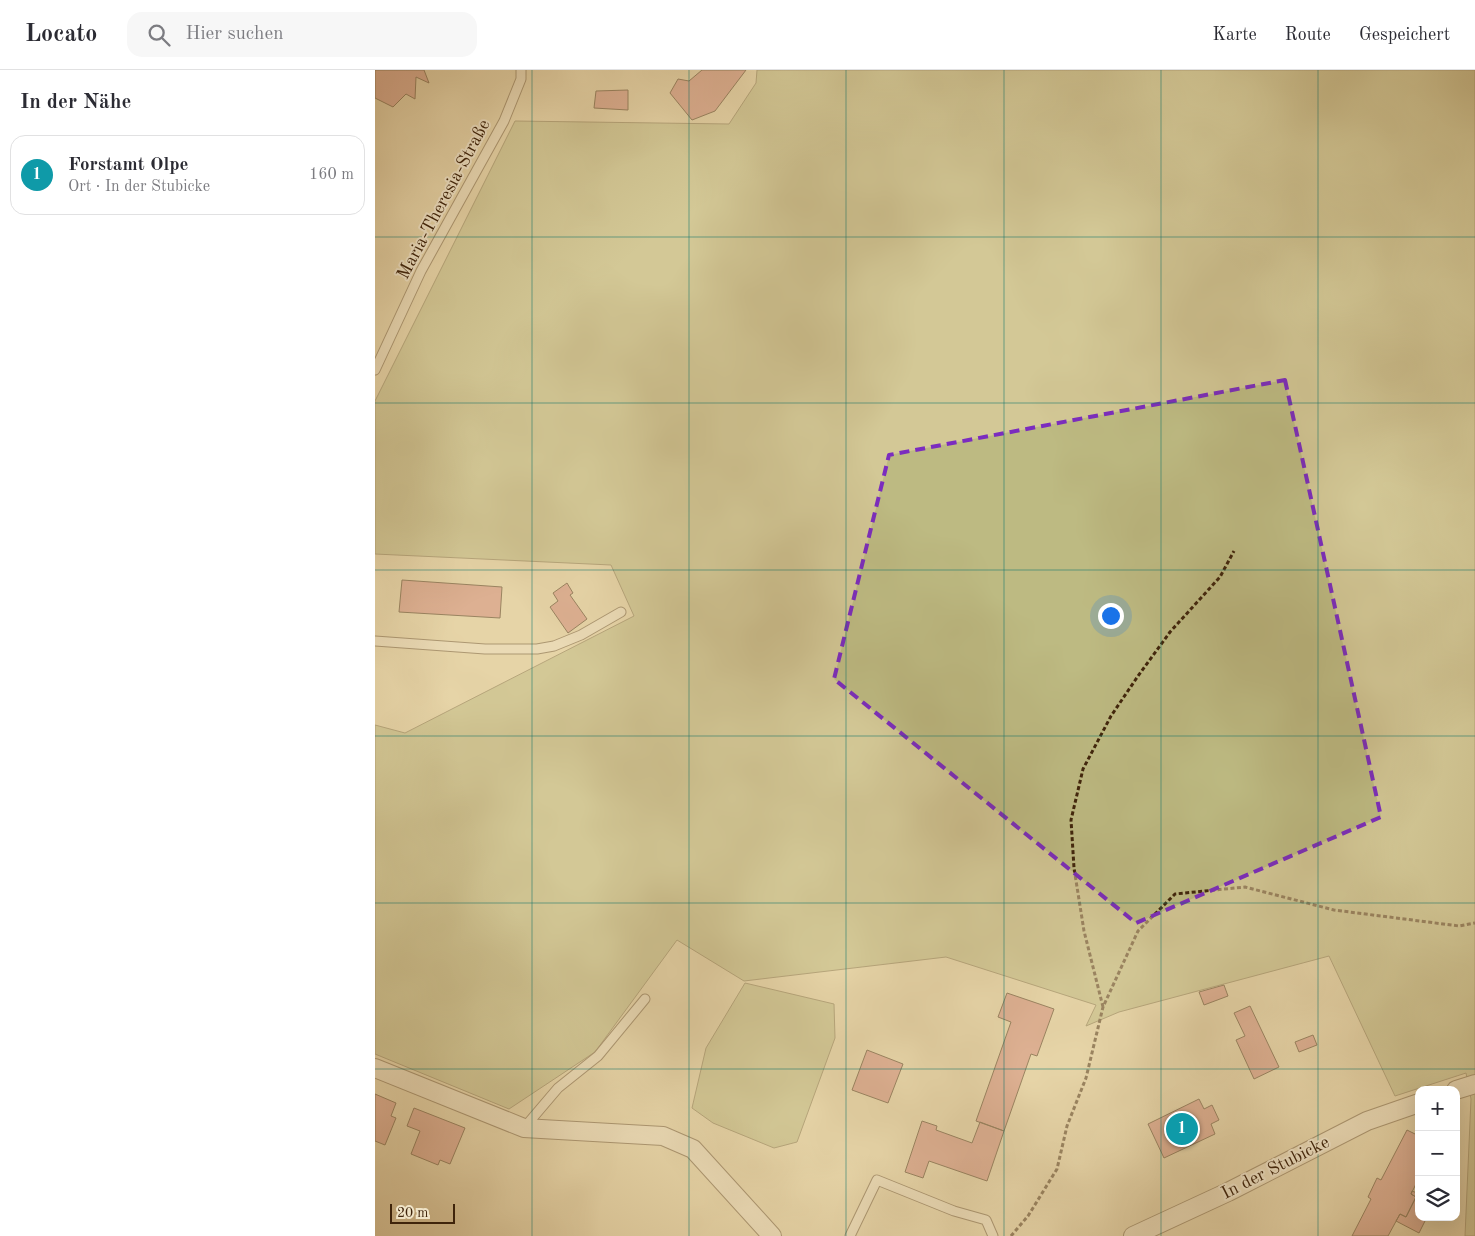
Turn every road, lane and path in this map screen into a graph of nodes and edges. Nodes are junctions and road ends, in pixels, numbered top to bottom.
1 (521, 70) edge
2 (375, 370) edge
3 (1234, 551) dead end
4 (621, 612) dead end
5 (375, 641) edge
6 (1475, 923) edge
7 (645, 999) dead end
8 (1103, 1007) junction
9 (375, 1068) edge
10 (1475, 1084) edge
11 (1460, 1089) edge
12 (1415, 1104) edge
13 (524, 1128) junction
14 (772, 1236) edge
15 (850, 1236) edge
16 (993, 1236) edge
17 (1011, 1236) edge
18 (1133, 1236) edge

1 - 2 lane, Maria-Theresia-Straße
3 - 8 path
4 - 5 lane
6 - 8 path
7 - 13 lane
8 - 17 path
9 - 13 street
10 - 11 street
12 - 18 street, In der Stubicke
13 - 14 street
15 - 16 lane

